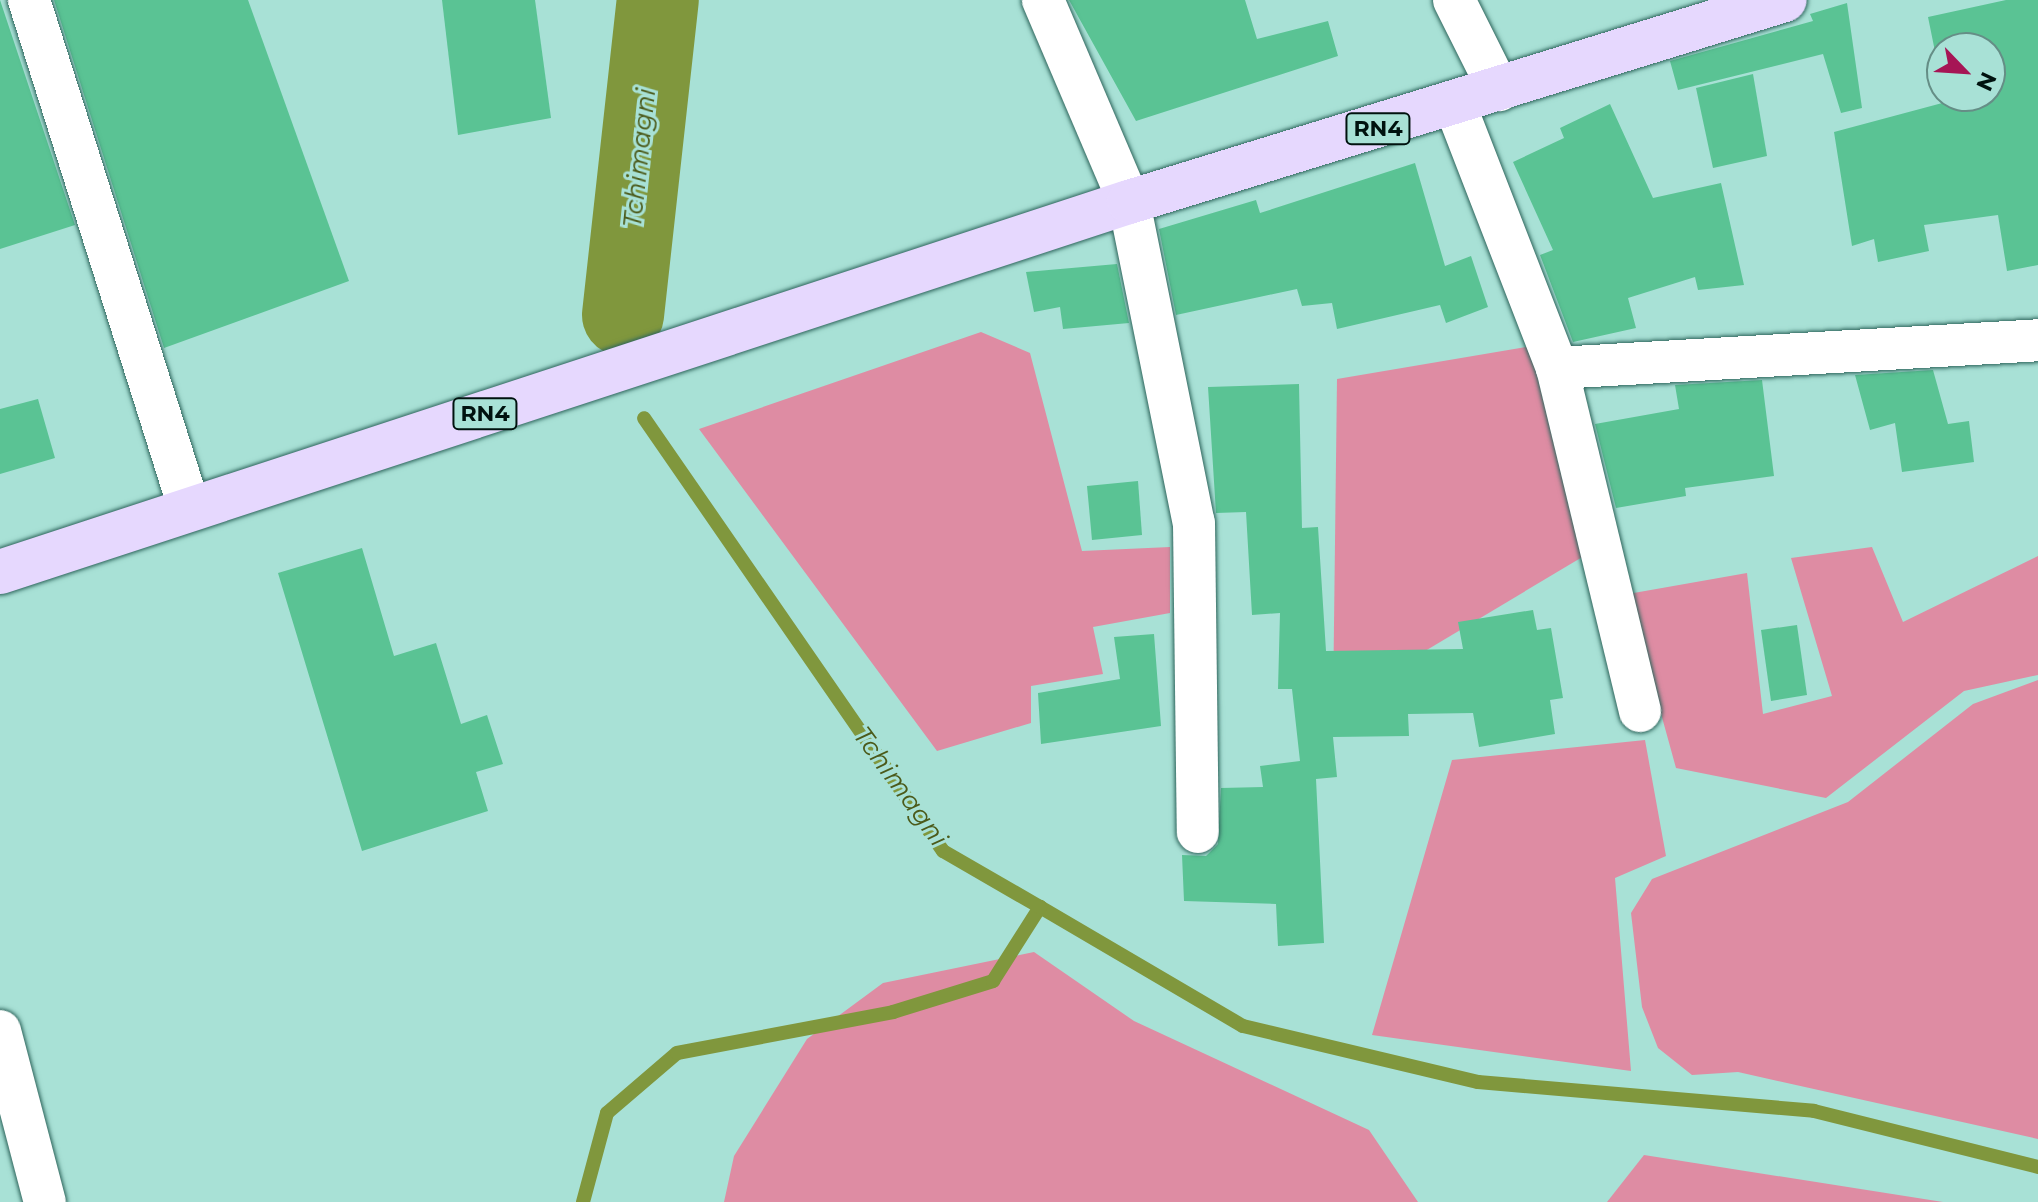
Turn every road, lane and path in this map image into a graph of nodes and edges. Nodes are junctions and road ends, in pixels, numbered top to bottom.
1 (29, 0) edge
2 (1043, 0) edge
3 (1454, 0) edge
4 (1785, 0) edge
5 (1499, 90) junction
6 (1455, 105) junction
7 (1129, 202) junction
8 (2038, 340) edge
9 (1557, 368) junction
10 (189, 507) junction
11 (0, 572) edge
12 (1640, 711) dead end
13 (1198, 832) dead end
14 (0, 1031) edge
15 (45, 1202) edge

1 - 10 street
2 - 7 street
3 - 5 street
4 - 5 highway, RN4
5 - 6 highway, RN4
6 - 7 highway, RN4
6 - 9 street
7 - 10 highway, RN4
7 - 13 street
8 - 9 street
9 - 12 street
10 - 11 highway, RN4
14 - 15 street

